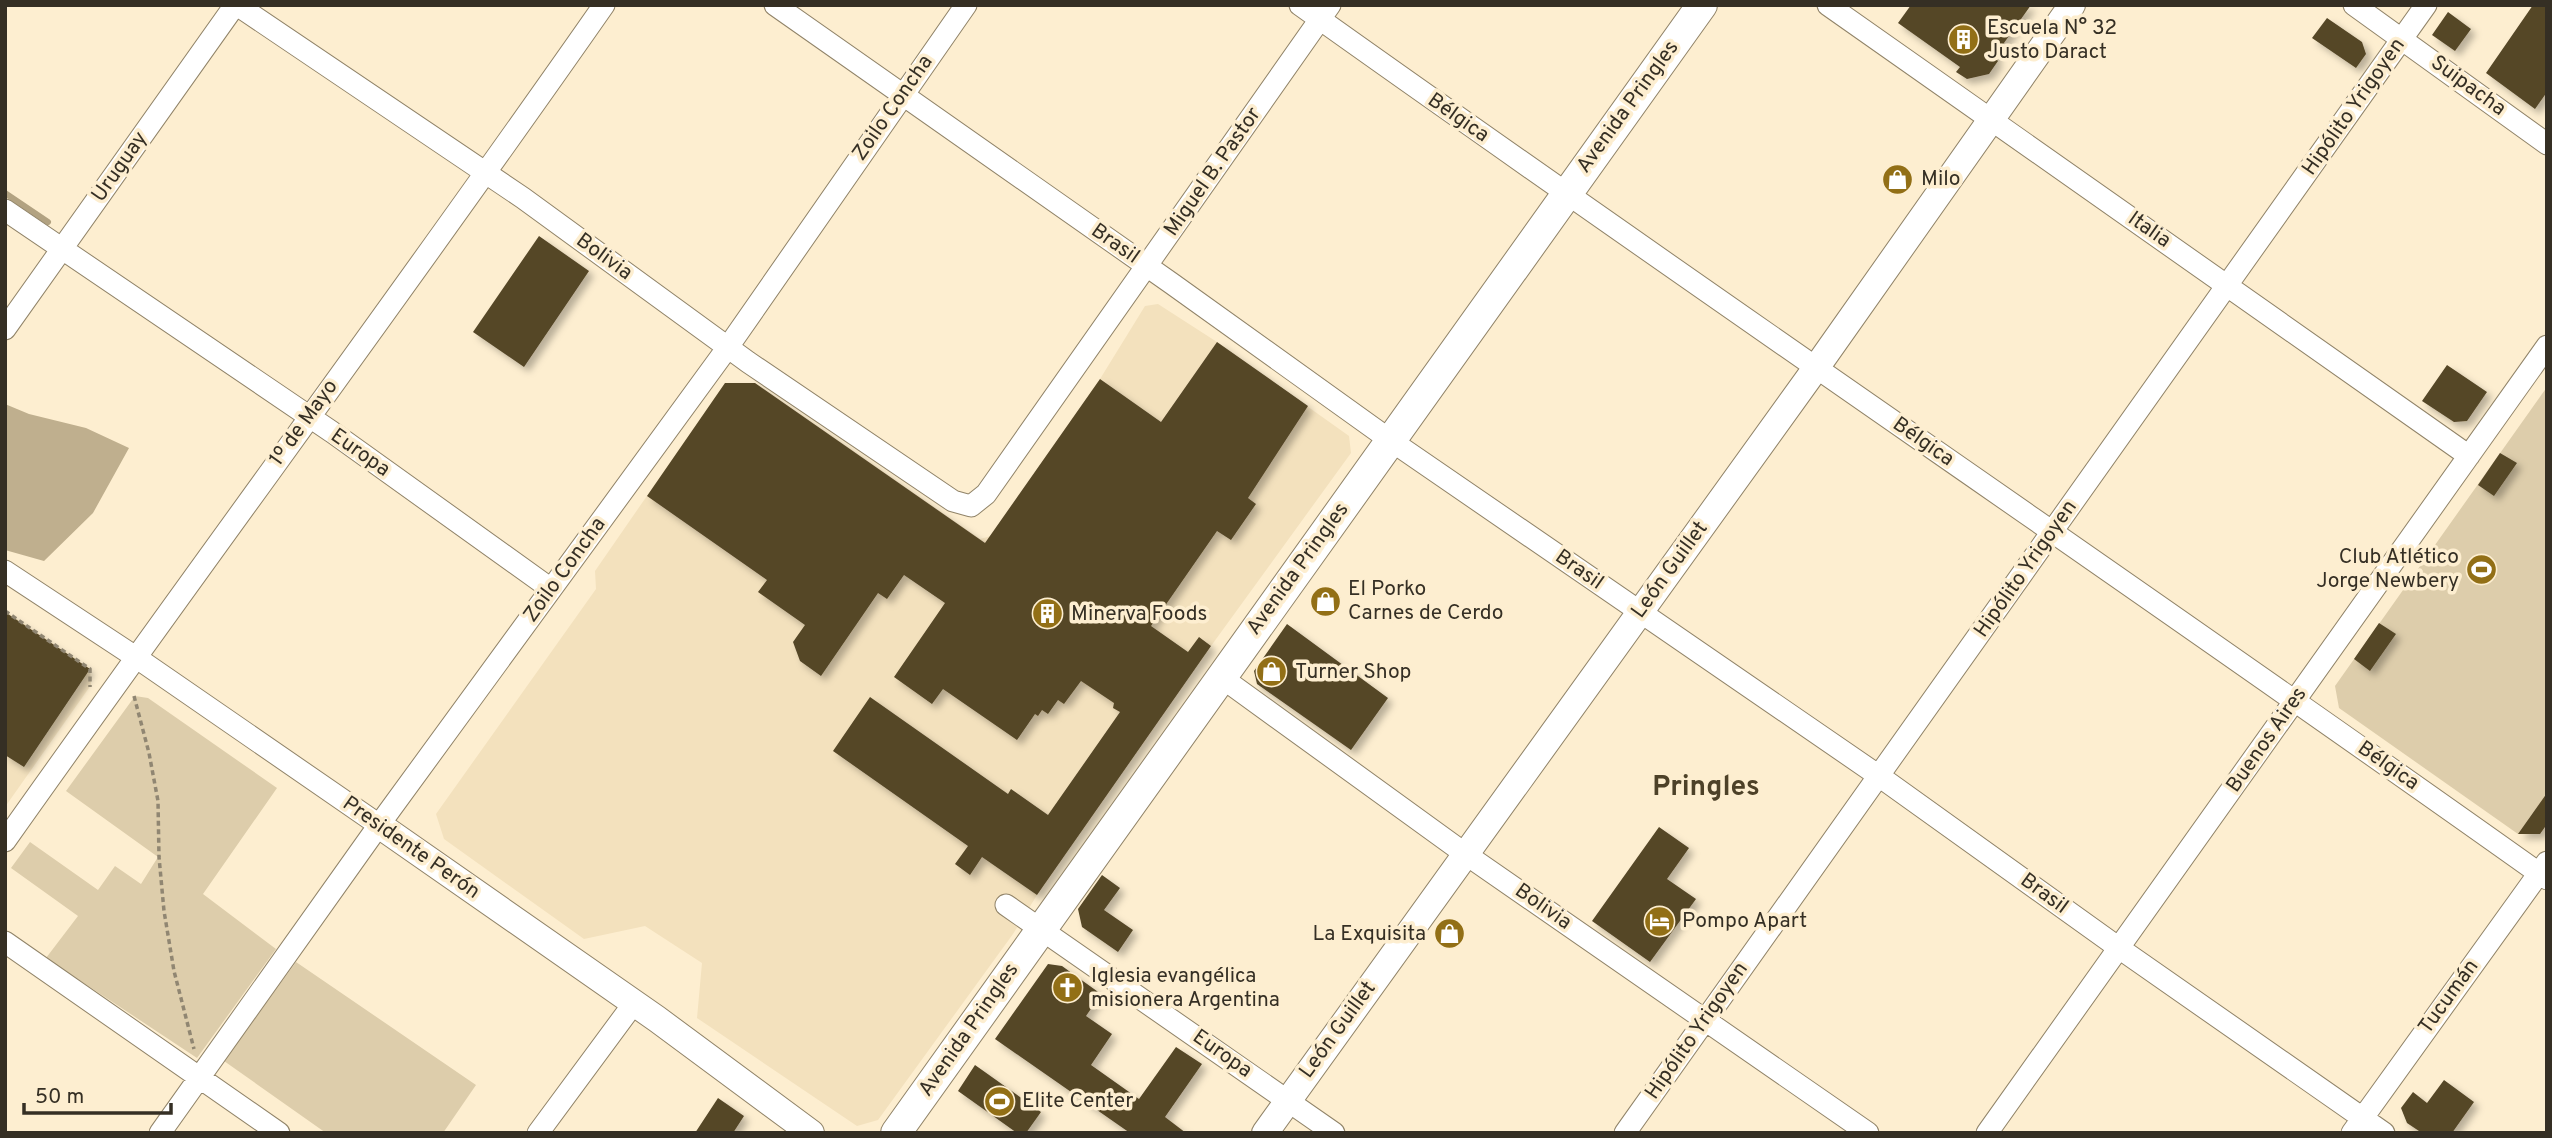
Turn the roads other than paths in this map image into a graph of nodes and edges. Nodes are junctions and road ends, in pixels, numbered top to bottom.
1 (236, 5) edge
2 (604, 5) edge
3 (775, 5) edge
4 (965, 5) edge
5 (1300, 5) edge
6 (1702, 5) edge
7 (1828, 5) edge
8 (2071, 5) edge
9 (2354, 5) edge
10 (2426, 5) edge
11 (1324, 12) edge
12 (2402, 39) junction
13 (902, 94) junction
14 (1991, 118) junction
15 (2547, 144) edge
16 (486, 174) junction
17 (1565, 194) junction
18 (5, 210) edge
19 (62, 249) junction
20 (1147, 267) junction
21 (2227, 285) junction
22 (5, 329) edge
23 (2547, 346) edge
24 (728, 347) junction
25 (1815, 368) junction
26 (308, 416) junction
27 (1390, 440) junction
28 (2469, 456) junction
29 (971, 506) joint
30 (2052, 531) junction
31 (5, 571) edge
32 (551, 589) junction
33 (1640, 612) junction
34 (131, 666) junction
35 (1221, 677) junction
36 (2295, 700) junction
37 (1879, 776) junction
38 (379, 825) junction
39 (5, 841) edge
40 (1464, 853) junction
41 (2544, 871) edge
42 (1006, 905) dead end
43 (1041, 929) junction
44 (5, 942) edge
45 (2119, 948) junction
46 (634, 1003) junction
47 (1705, 1020) junction
48 (199, 1078) junction
49 (1288, 1100) junction
50 (2357, 1125) edge
51 (160, 1133) edge
52 (279, 1133) edge
53 (538, 1133) edge
54 (810, 1133) edge
55 (896, 1133) edge
56 (1265, 1133) edge
57 (1334, 1133) edge
58 (1625, 1133) edge
59 (1868, 1133) edge
60 (1987, 1133) edge
61 (2384, 1133) edge

1 - 16 street, Bolivia
1 - 19 street, Uruguay
2 - 16 street, 1º de Mayo
3 - 13 street, Brasil
4 - 13 street, Zoilo Concha
5 - 11 street, Bélgica
6 - 17 main road, Avenida Pringles
7 - 14 street, Italia
8 - 14 street, León Guillet
9 - 12 street, Suipacha
10 - 12 street, Hipólito Yrigoyen
11 - 17 street, Bélgica
11 - 20 street, Miguel B. Pastor
12 - 15 street, Suipacha
12 - 21 street, Hipólito Yrigoyen
13 - 20 street, Brasil
13 - 24 street, Zoilo Concha
14 - 21 street, Italia
14 - 25 street, León Guillet
16 - 24 street, Bolivia
16 - 26 street, 1º de Mayo
17 - 25 street, Bélgica
17 - 27 main road, Avenida Pringles
18 - 19 street, Europa
19 - 22 street, Uruguay
19 - 26 street, Europa
20 - 27 street, Brasil
20 - 29 street, Miguel B. Pastor
21 - 28 street, Italia
21 - 30 street, Hipólito Yrigoyen
23 - 28 street, Buenos Aires
24 - 29 street, Bolivia
24 - 32 street, Zoilo Concha
25 - 30 street, Bélgica
25 - 33 street, León Guillet
26 - 32 street, Europa
26 - 34 street, 1º de Mayo
27 - 33 street, Brasil
27 - 35 main road, Avenida Pringles
28 - 36 street, Buenos Aires
30 - 36 street, Bélgica
30 - 37 street, Hipólito Yrigoyen
31 - 34 street, Presidente Perón
32 - 38 street, Zoilo Concha
33 - 37 street, Brasil
33 - 40 street, León Guillet
34 - 38 street, Presidente Perón
34 - 39 street, 1º de Mayo
35 - 40 street, Bolivia
35 - 43 main road, Avenida Pringles
36 - 41 street, Bélgica
36 - 45 street, Buenos Aires
37 - 45 street, Brasil
37 - 47 street, Hipólito Yrigoyen
38 - 46 street, Presidente Perón
38 - 48 street, Zoilo Concha
40 - 47 street, Bolivia
40 - 49 street, León Guillet
41 - 50 street, Tucumán
42 - 43 street, Europa
43 - 49 street, Europa
43 - 55 main road, Avenida Pringles
44 - 48 street
45 - 50 street, Brasil
45 - 60 street, Buenos Aires
46 - 53 street
46 - 54 street, Presidente Perón
47 - 58 street, Hipólito Yrigoyen
47 - 59 street, Bolivia
48 - 51 street, Zoilo Concha
48 - 52 street
49 - 56 street, León Guillet
49 - 57 street, Europa
50 - 61 street, Brasil

